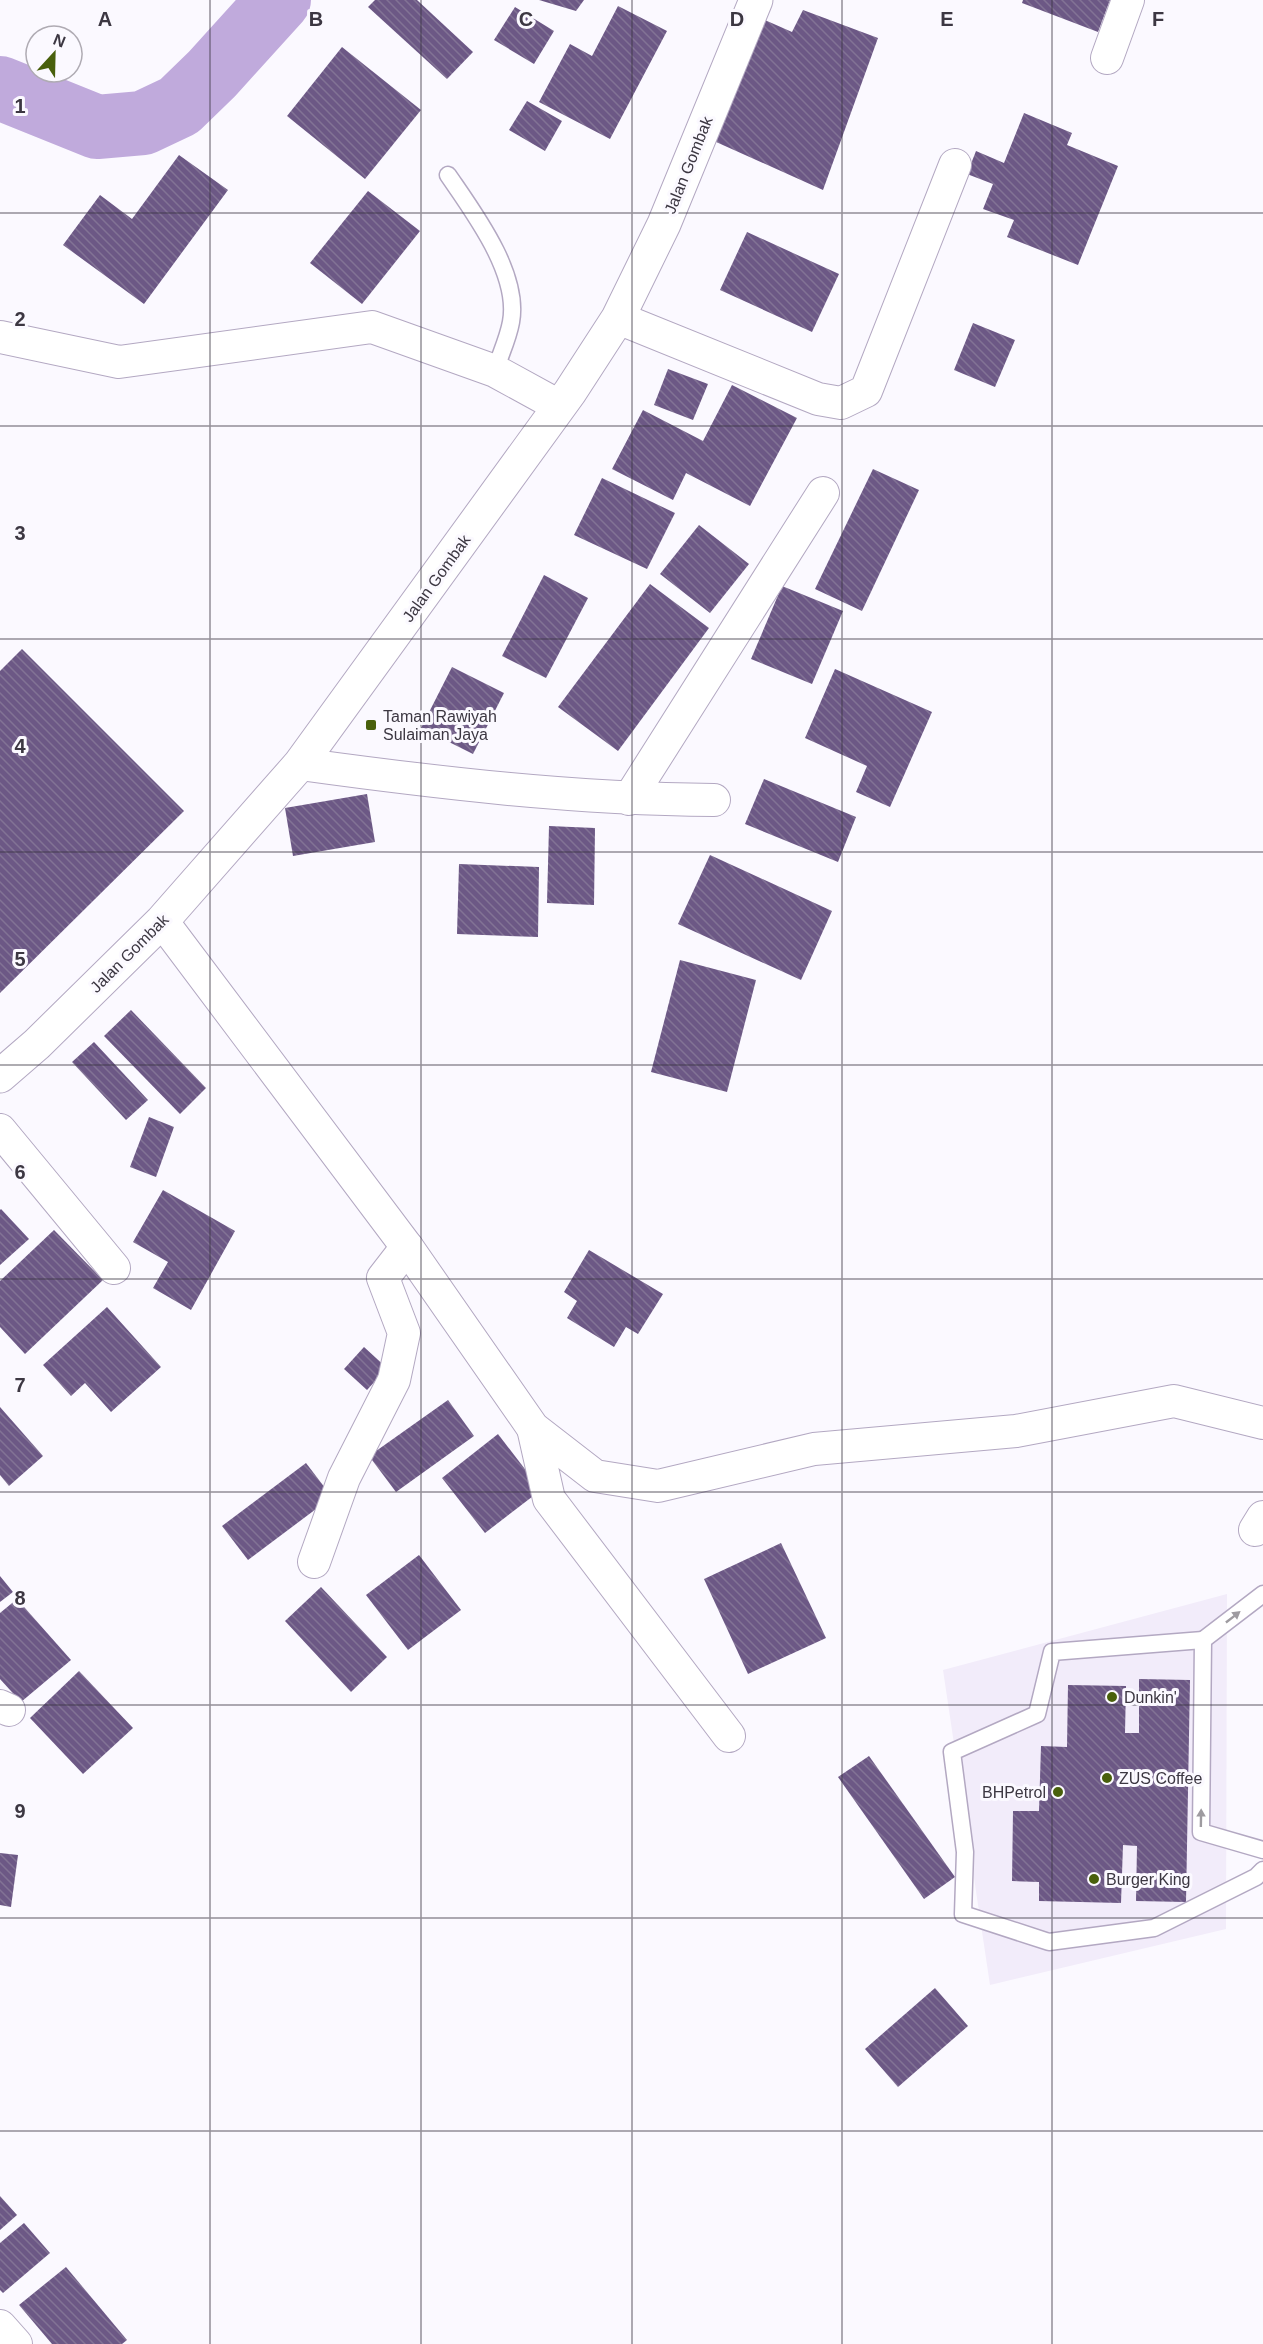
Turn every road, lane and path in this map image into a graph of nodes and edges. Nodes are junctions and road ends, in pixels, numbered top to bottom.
1 (756, 0) edge
2 (1128, 0) edge
3 (1107, 58) dead end
4 (955, 165) dead end
5 (448, 175) dead end
6 (618, 318) junction
7 (0, 337) edge
8 (495, 371) junction
9 (560, 406) junction
10 (823, 493) dead end
11 (300, 764) junction
12 (629, 799) junction
13 (714, 800) dead end
14 (162, 921) junction
15 (0, 1076) edge
16 (0, 1130) edge
17 (407, 1247) junction
18 (114, 1268) dead end
19 (1263, 1423) edge
20 (533, 1428) junction
21 (314, 1562) dead end
22 (1263, 1594) edge
23 (1203, 1640) junction
24 (729, 1736) dead end
25 (1263, 1850) edge
26 (1263, 1870) edge
27 (0, 2326) edge
28 (16, 2344) edge

1 - 6 main road, Jalan Gombak
2 - 3 street
4 - 6 street
5 - 8 lane
6 - 9 main road, Jalan Gombak
7 - 8 street
8 - 9 street
9 - 11 main road, Jalan Gombak
10 - 12 street
11 - 12 street
11 - 14 main road, Jalan Gombak
12 - 13 street
14 - 15 main road, Jalan Gombak
14 - 17 street
16 - 18 street
17 - 20 street
17 - 21 street
19 - 20 street
20 - 24 street
23 -> 22 lane
25 -> 23 lane
23 - 26 lane
27 - 28 street

